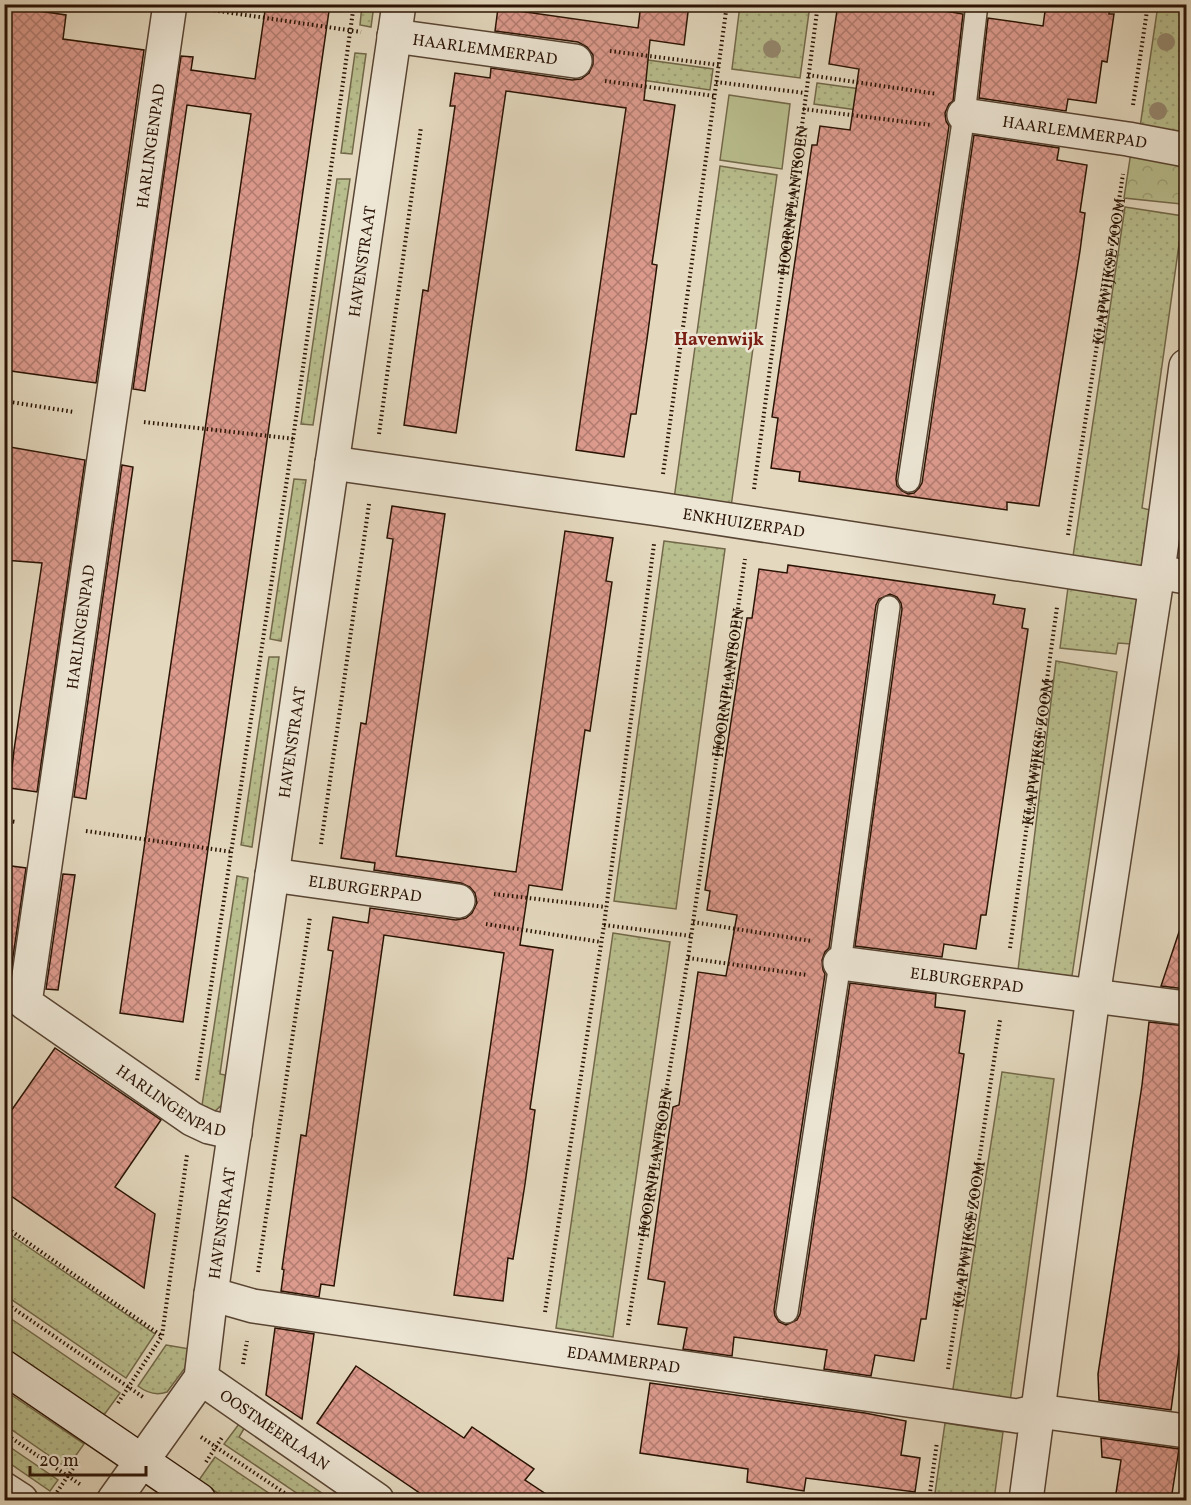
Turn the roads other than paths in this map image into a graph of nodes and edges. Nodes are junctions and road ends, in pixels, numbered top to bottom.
1 (399, 4) edge
2 (977, 4) edge
3 (185, 6) edge
4 (394, 36) junction
5 (575, 61) road end
6 (964, 115) junction
7 (1186, 150) edge
8 (1186, 366) edge
9 (333, 454) junction
10 (909, 481) dead end
11 (1166, 578) edge
12 (889, 607) dead end
13 (274, 868) junction
14 (458, 901) road end
15 (840, 963) junction
16 (1093, 996) junction
17 (1186, 1008) edge
18 (235, 1133) junction
19 (211, 1294) junction
20 (787, 1312) dead end
21 (4, 1367) edge
22 (201, 1378) junction
23 (1038, 1411) junction
24 (1186, 1431) edge
25 (142, 1462) junction
26 (4, 1489) edge
27 (99, 1494) edge
28 (21, 1500) edge
29 (199, 1500) edge
30 (377, 1500) edge
31 (1026, 1500) edge

1 - 4 street, HAVENSTRAAT
2 - 6 lane
3 - 18 street, HARLINGENPAD
4 - 5 street, HAARLEMMERPAD
4 - 9 street, HAVENSTRAAT
6 - 7 street, HAARLEMMERPAD
6 - 10 lane
8 - 11 street
9 - 11 street, ENKHUIZERPAD
9 - 13 street, HAVENSTRAAT
11 - 16 street
12 - 15 lane
13 - 14 street, ELBURGERPAD
13 - 18 street, HAVENSTRAAT
15 - 16 street, ELBURGERPAD
15 - 20 lane
16 - 17 street, ELBURGERPAD
16 - 23 street
18 - 19 street, HAVENSTRAAT
19 - 22 street, HAVENSTRAAT
19 - 23 street, EDAMMERPAD
21 - 25 street
22 - 25 street, HAVENSTRAAT
22 - 30 street, OOSTMEERLAAN
23 - 24 street, EDAMMERPAD
23 - 31 street
25 - 27 street, HAVENSTRAAT
25 - 29 street
26 - 28 street

